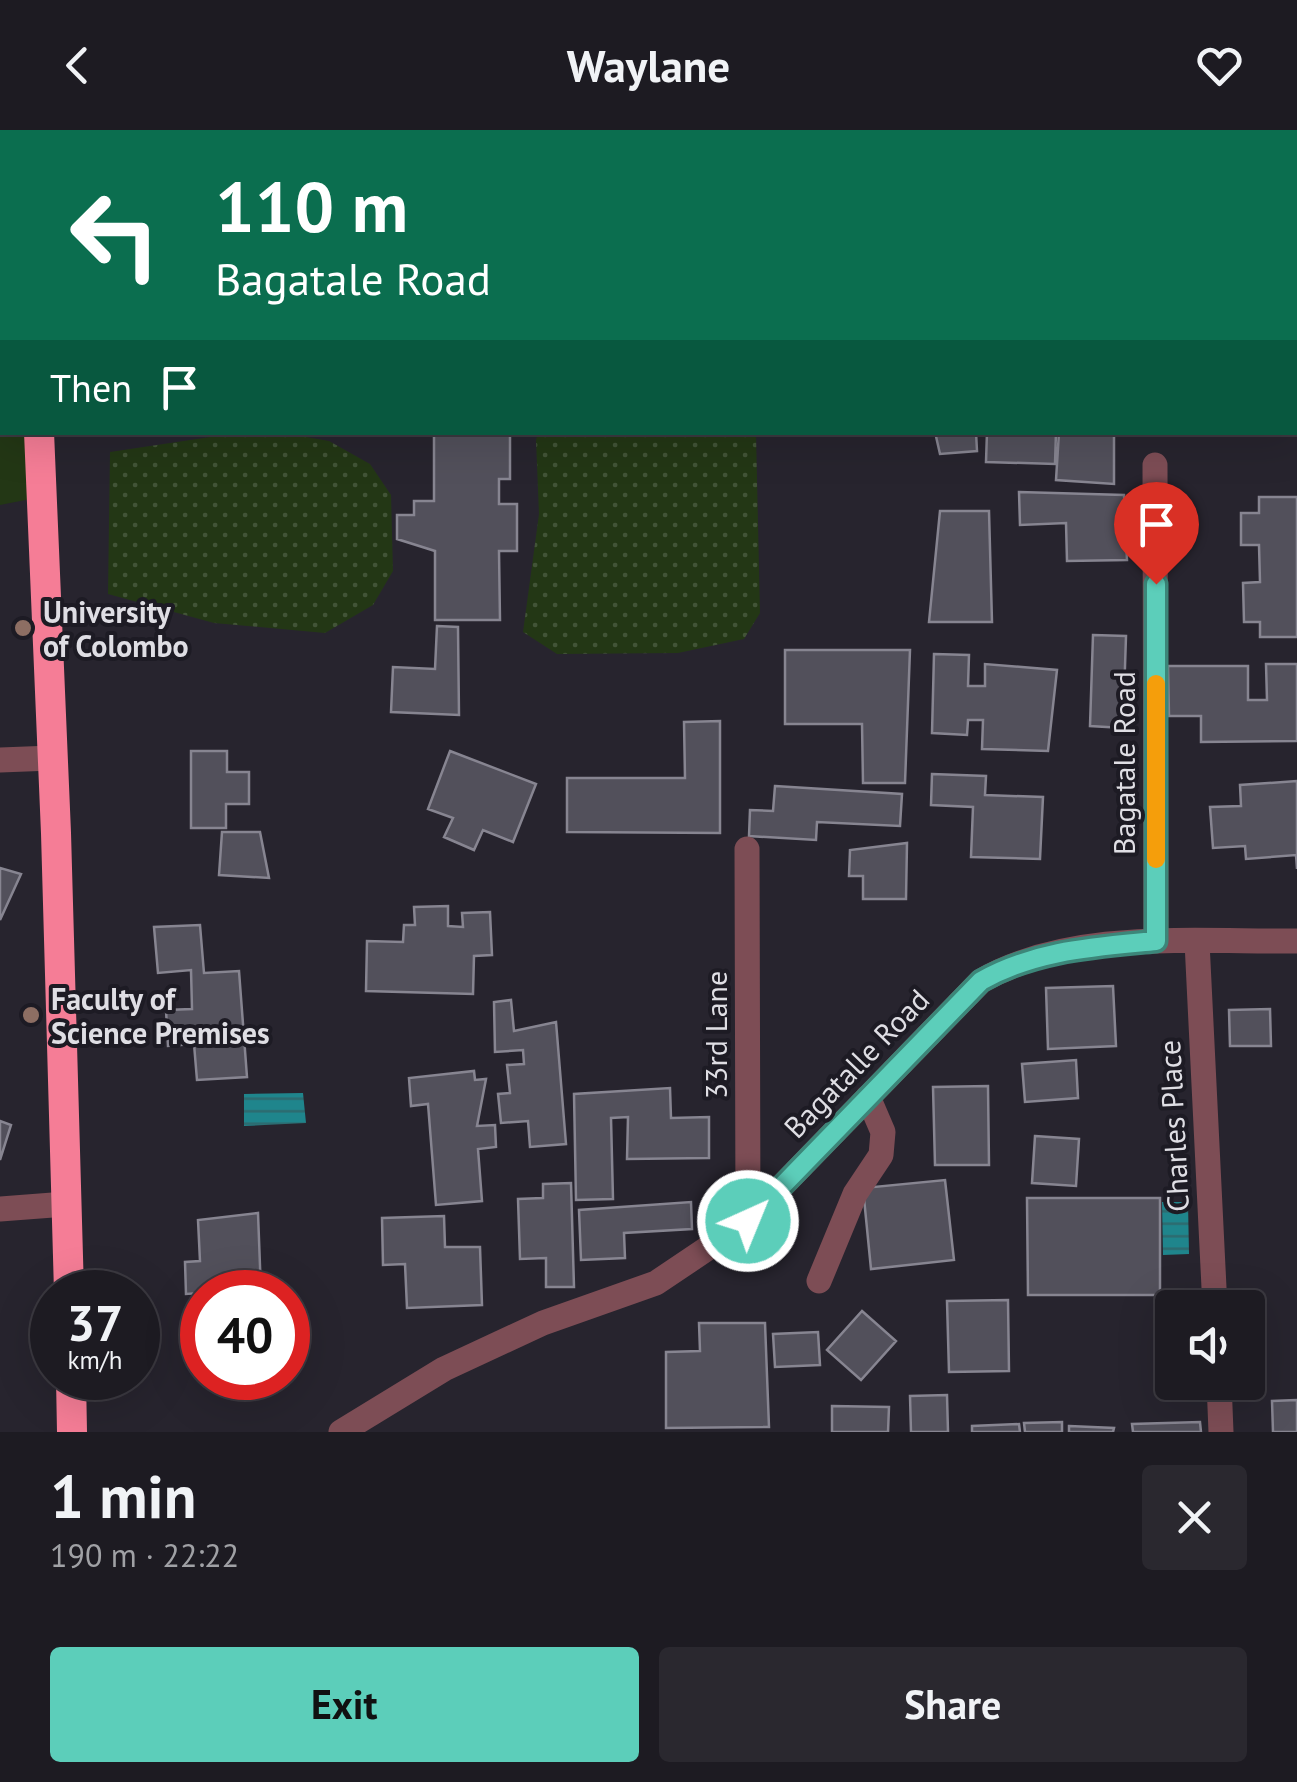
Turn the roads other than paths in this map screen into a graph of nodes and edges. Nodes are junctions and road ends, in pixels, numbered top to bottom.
1 (39, 435) edge
2 (1155, 465) dead end
3 (52, 758) junction
4 (0, 760) edge
5 (746, 849) dead end
6 (1297, 940) edge
7 (1156, 941) junction
8 (1197, 942) junction
9 (868, 1098) junction
10 (66, 1204) junction
11 (0, 1209) edge
12 (748, 1221) junction
13 (68, 1270) edge
14 (819, 1281) dead end
15 (1214, 1290) edge
16 (71, 1400) edge
17 (1219, 1400) edge
18 (72, 1432) edge
19 (341, 1432) edge
20 (1221, 1432) edge

1 - 3 highway
2 - 7 street, Bagatale Road
3 - 4 street
3 - 10 highway
5 - 12 street, 33rd Lane
6 - 8 street, Bagatalle Road
7 - 8 street, Bagatalle Road
7 - 9 street, Bagatalle Road
8 - 15 street, Charles Place
9 - 12 street, Bagatalle Road
9 - 14 street
10 - 11 street
10 - 13 highway
12 - 19 street, Bagatalle Road
16 - 18 highway
17 - 20 street

